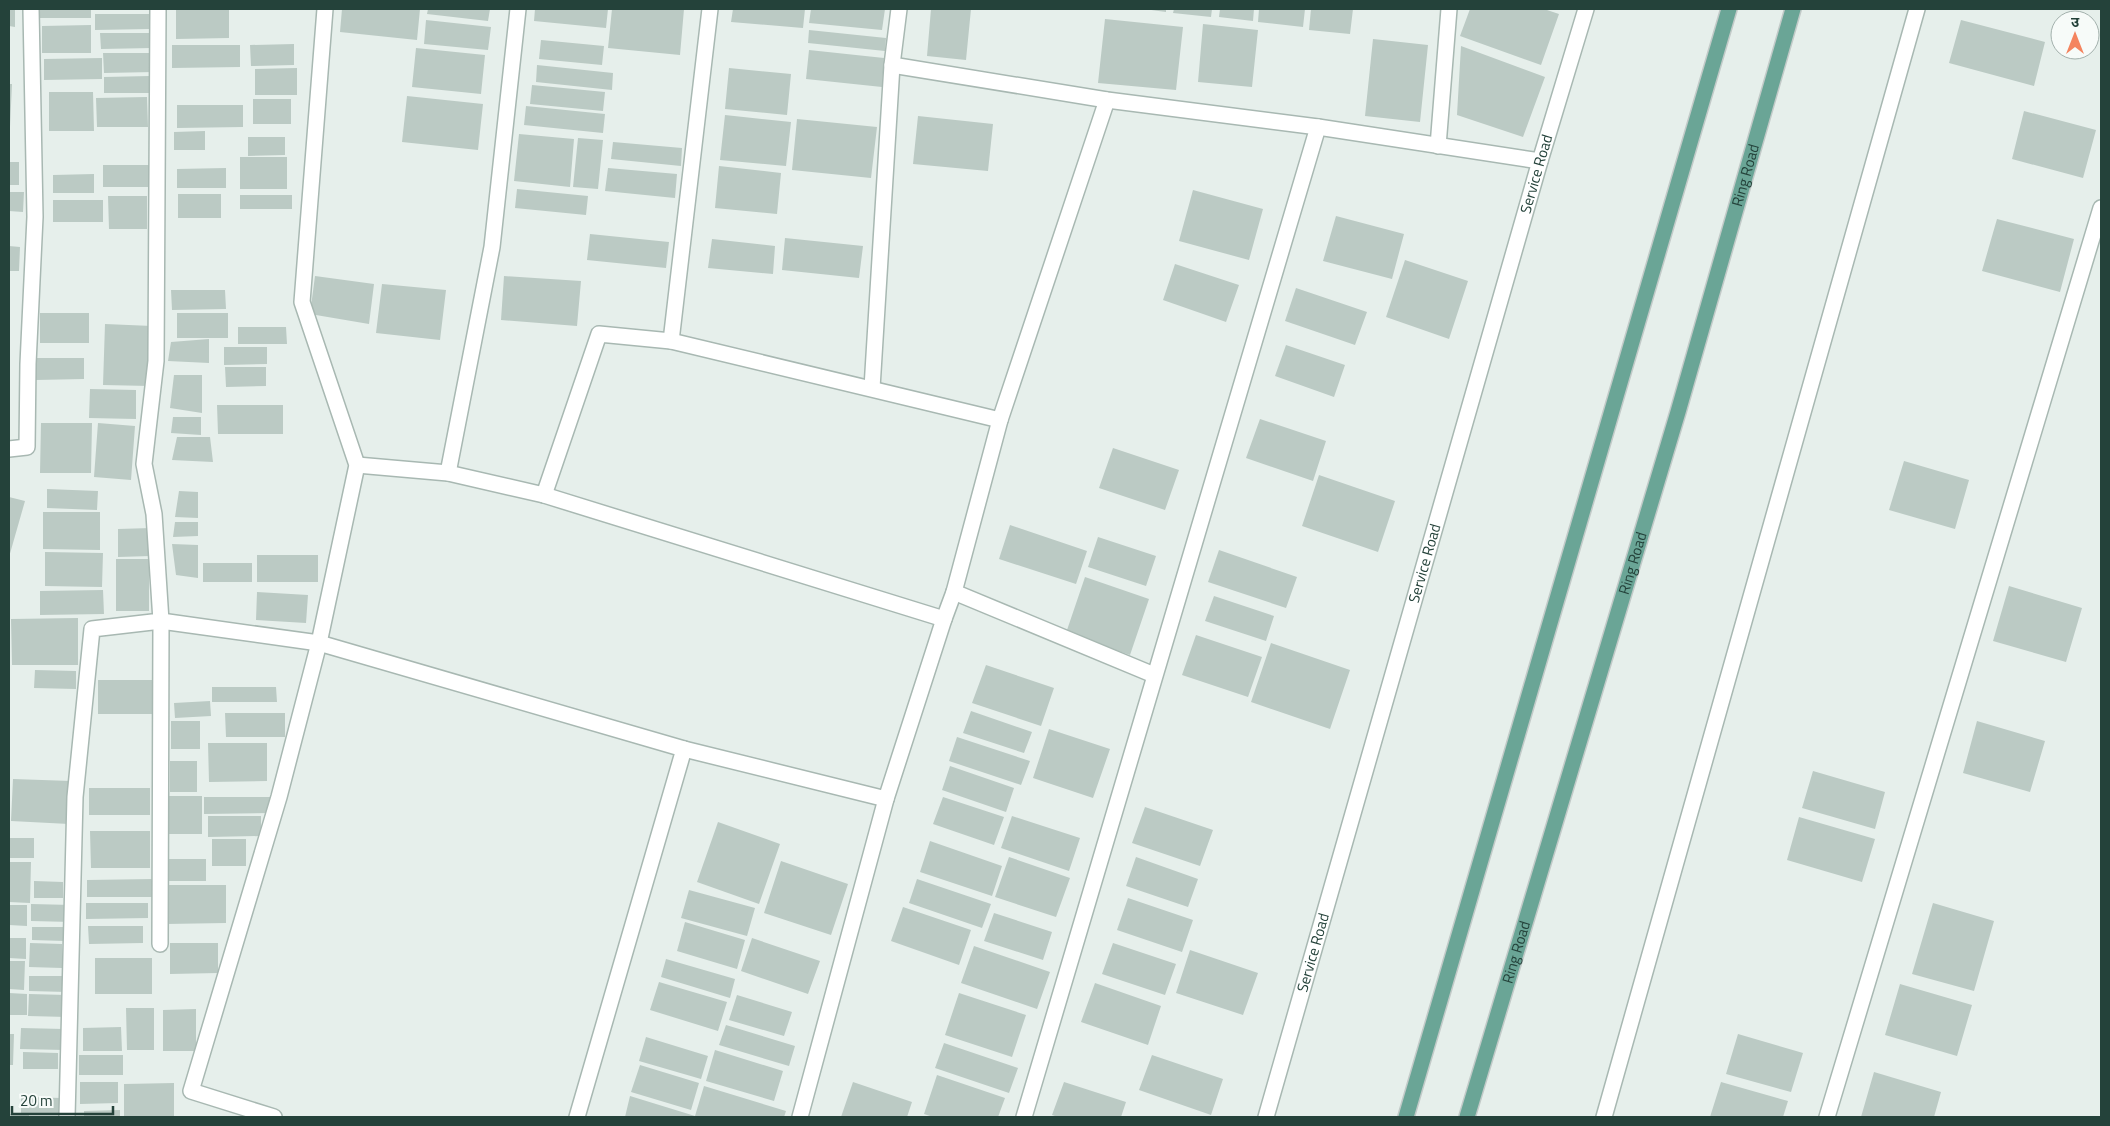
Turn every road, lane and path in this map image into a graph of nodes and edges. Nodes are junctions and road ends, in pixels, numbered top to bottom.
1 (31, 9) edge
2 (158, 9) edge
3 (325, 9) edge
4 (518, 9) edge
5 (710, 9) edge
6 (899, 9) edge
7 (1449, 9) edge
8 (1586, 9) edge
9 (1728, 9) edge
10 (1793, 9) edge
11 (1916, 9) edge
12 (892, 65) junction
13 (1107, 100) junction
14 (1318, 127) junction
15 (1438, 146) junction
16 (1540, 161) junction
17 (2101, 208) edge
18 (671, 341) junction
19 (872, 388) junction
20 (1000, 420) junction
21 (9, 449) edge
22 (357, 465) junction
23 (448, 473) junction
24 (544, 495) junction
25 (954, 592) junction
26 (944, 619) junction
27 (160, 621) junction
28 (319, 643) junction
29 (1154, 675) junction
30 (684, 749) junction
31 (886, 799) junction
32 (160, 944) dead end
33 (67, 1117) edge
34 (274, 1117) edge
35 (577, 1117) edge
36 (800, 1117) edge
37 (1024, 1117) edge
38 (1266, 1117) edge
39 (1406, 1117) edge
40 (1467, 1117) edge
41 (1604, 1117) edge
42 (1827, 1117) edge

1 - 21 street
2 - 27 street
3 - 22 street
4 - 23 street
5 - 18 street
6 - 12 street
7 - 15 street
8 - 16 street, Service Road
9 - 39 main road
10 - 40 main road, Ring Road
11 - 41 street
12 - 13 street
12 - 19 street
13 - 14 street
13 - 20 street
14 - 15 street
14 - 29 street
15 - 16 street
16 - 38 street, Service Road
17 - 42 street
18 - 19 street
18 - 24 street
19 - 20 street
20 - 25 street
22 - 23 street
22 - 28 street
23 - 24 street
24 - 26 street
25 - 26 street
25 - 29 street
26 - 31 street
27 - 28 street
27 - 32 street
27 - 33 street
28 - 30 street
28 - 34 street
29 - 37 street
30 - 31 street
30 - 35 street
31 - 36 street

